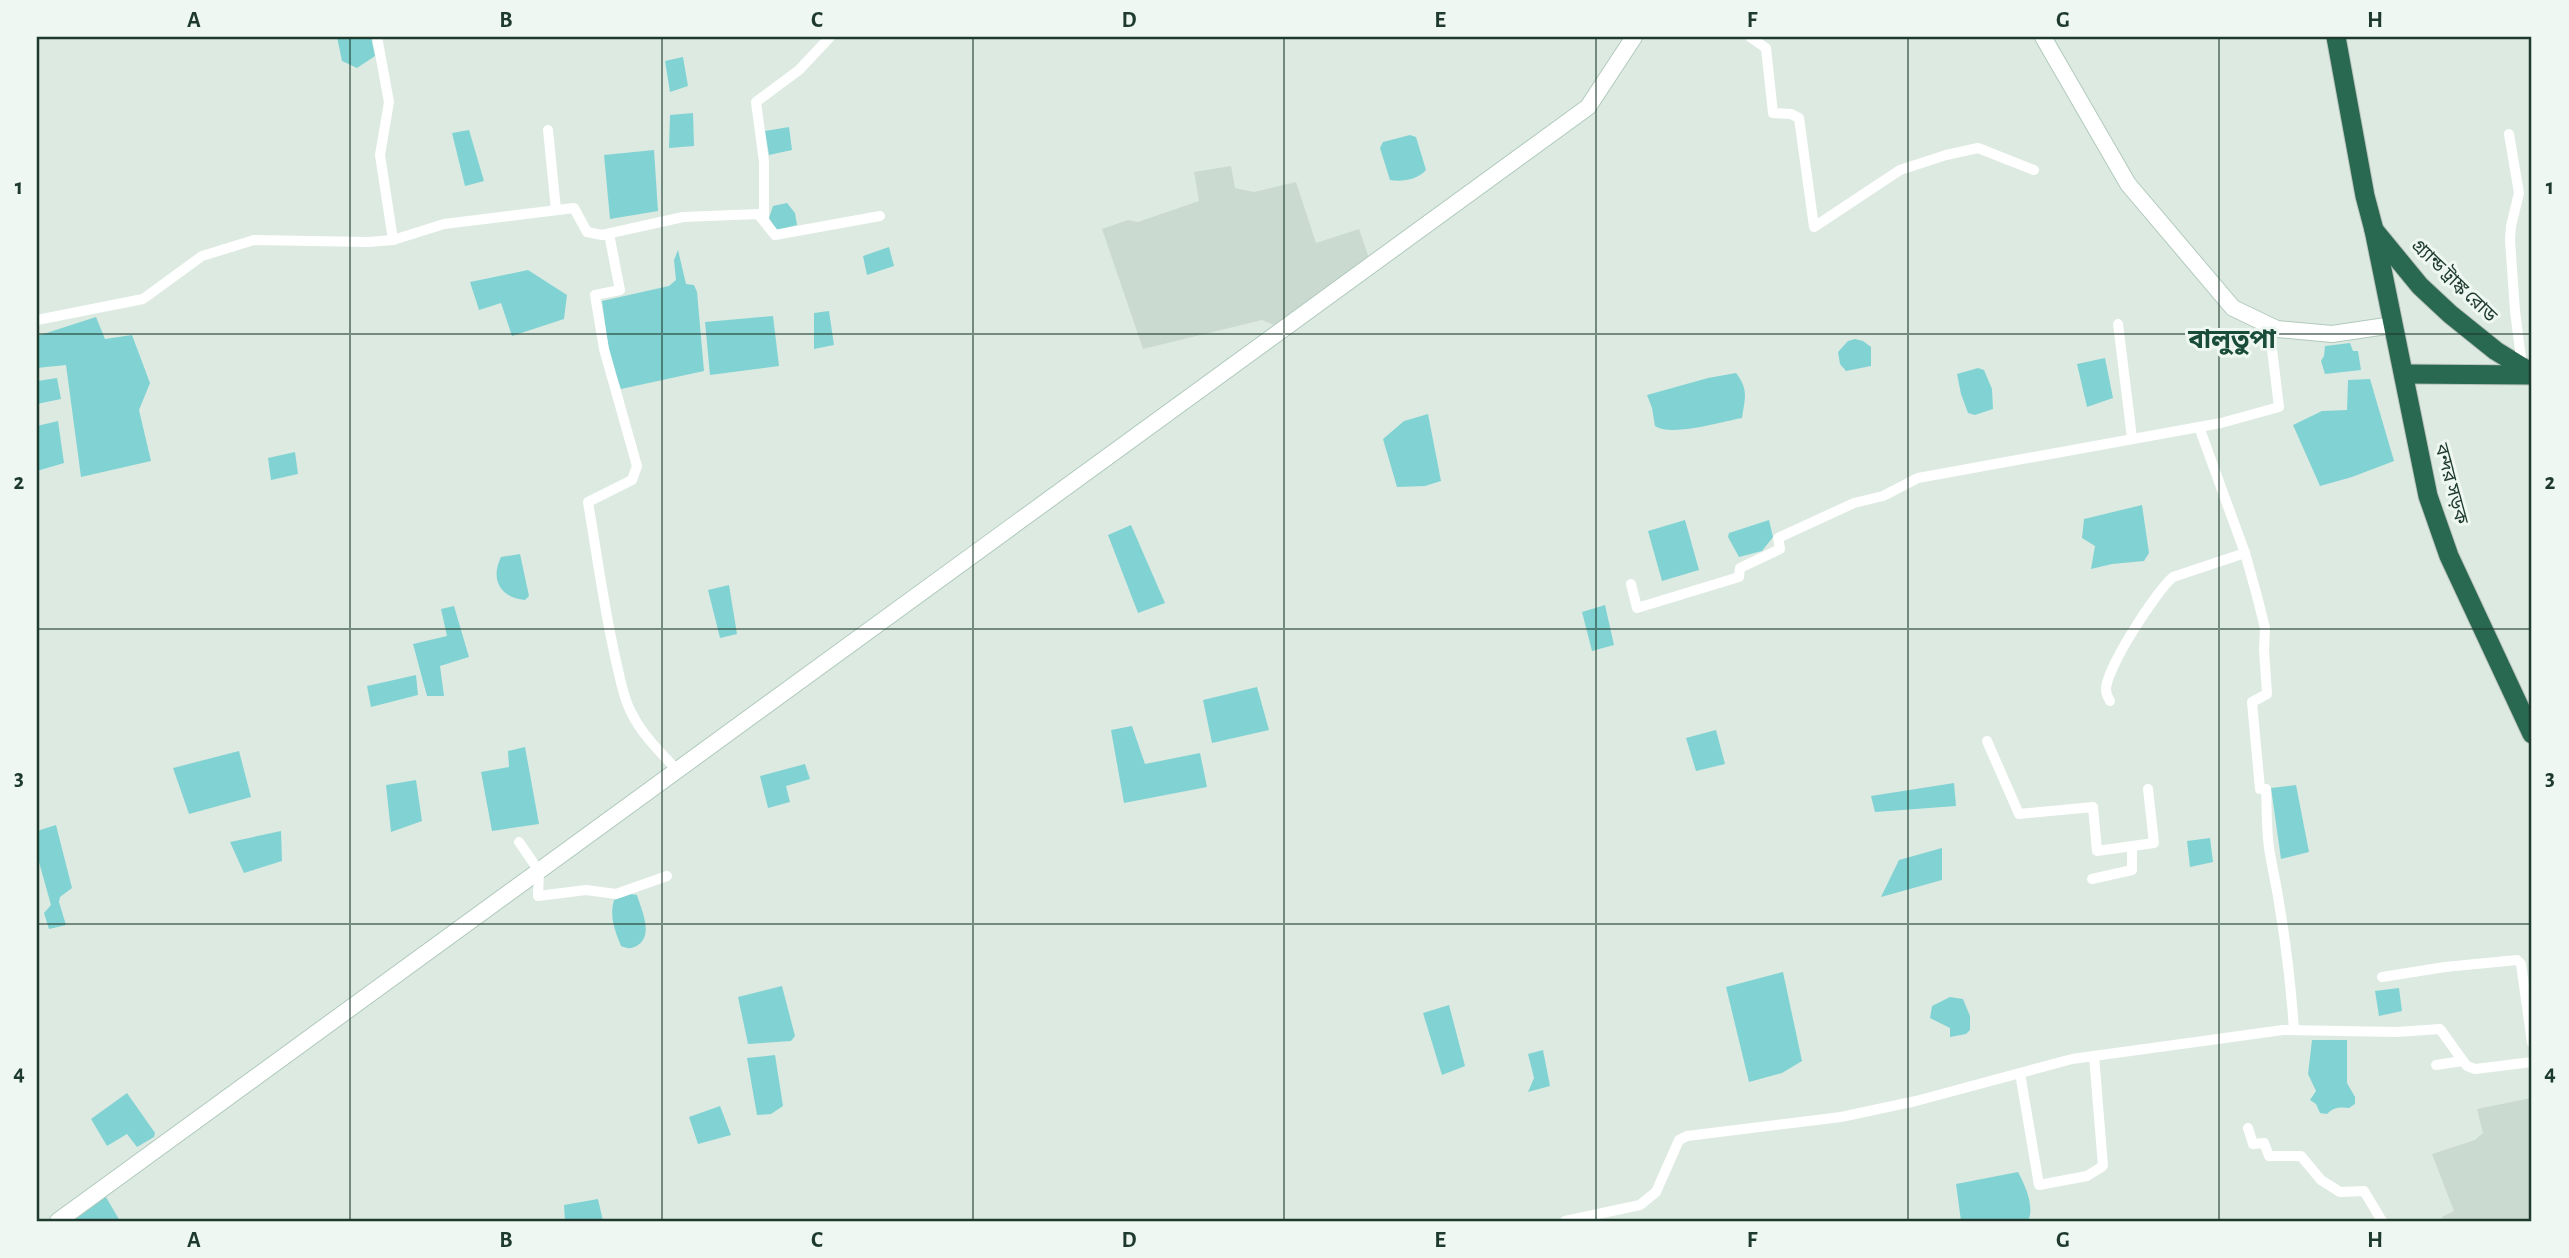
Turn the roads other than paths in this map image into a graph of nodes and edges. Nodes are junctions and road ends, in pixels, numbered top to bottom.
1 (377, 37) edge
2 (830, 37) edge
3 (1634, 37) edge
4 (1750, 37) edge
5 (2043, 37) edge
6 (2336, 37) edge
7 (548, 130) dead end
8 (2509, 134) dead end
9 (2034, 170) dead end
10 (556, 210) junction
11 (880, 216) dead end
12 (764, 221) junction
13 (2374, 230) junction
14 (609, 234) junction
15 (393, 240) junction
16 (37, 320) edge
17 (2118, 324) dead end
18 (2269, 325) junction
19 (2393, 325) junction
20 (2529, 371) edge
21 (2404, 374) junction
22 (2199, 427) junction
23 (2132, 438) junction
24 (2245, 553) junction
25 (1631, 584) dead end
26 (2110, 701) dead end
27 (2532, 734) edge
28 (1987, 741) dead end
29 (678, 771) junction
30 (2148, 789) dead end
31 (519, 842) dead end
32 (2132, 846) junction
33 (539, 871) junction
34 (667, 876) dead end
35 (2092, 879) dead end
36 (2382, 977) dead end
37 (2294, 1030) junction
38 (2532, 1043) edge
39 (2094, 1056) junction
40 (2463, 1061) junction
41 (2532, 1062) edge
42 (2436, 1065) dead end
43 (2020, 1073) junction
44 (2248, 1128) dead end
45 (58, 1221) edge
46 (1565, 1221) edge
47 (2382, 1221) edge

1 - 15 street
2 - 12 street
3 - 29 street
4 - 9 street
5 - 18 street
6 - 13 highway, গ্র্যান্ড ট্রাঙ্ক রোড
7 - 10 street
8 - 20 street
10 - 14 street
10 - 15 street
11 - 12 street
12 - 14 street
13 - 19 highway, বন্দর সড়ক
13 - 20 highway, গ্র্যান্ড ট্রাঙ্ক রোড
14 - 29 street
15 - 16 street
17 - 23 street
18 - 19 street
18 - 22 street
19 - 21 highway, বন্দর সড়ক
20 - 21 highway
21 - 27 highway, বন্দর সড়ক
22 - 23 street
22 - 24 street
23 - 25 street
24 - 26 street
24 - 37 street
28 - 32 street
29 - 33 street
30 - 32 street
31 - 33 street
32 - 35 street
33 - 34 street
33 - 45 street
36 - 38 street
37 - 39 street
37 - 40 street
39 - 43 street
39 - 43 street
40 - 41 street
40 - 42 street
43 - 46 street
44 - 47 street

